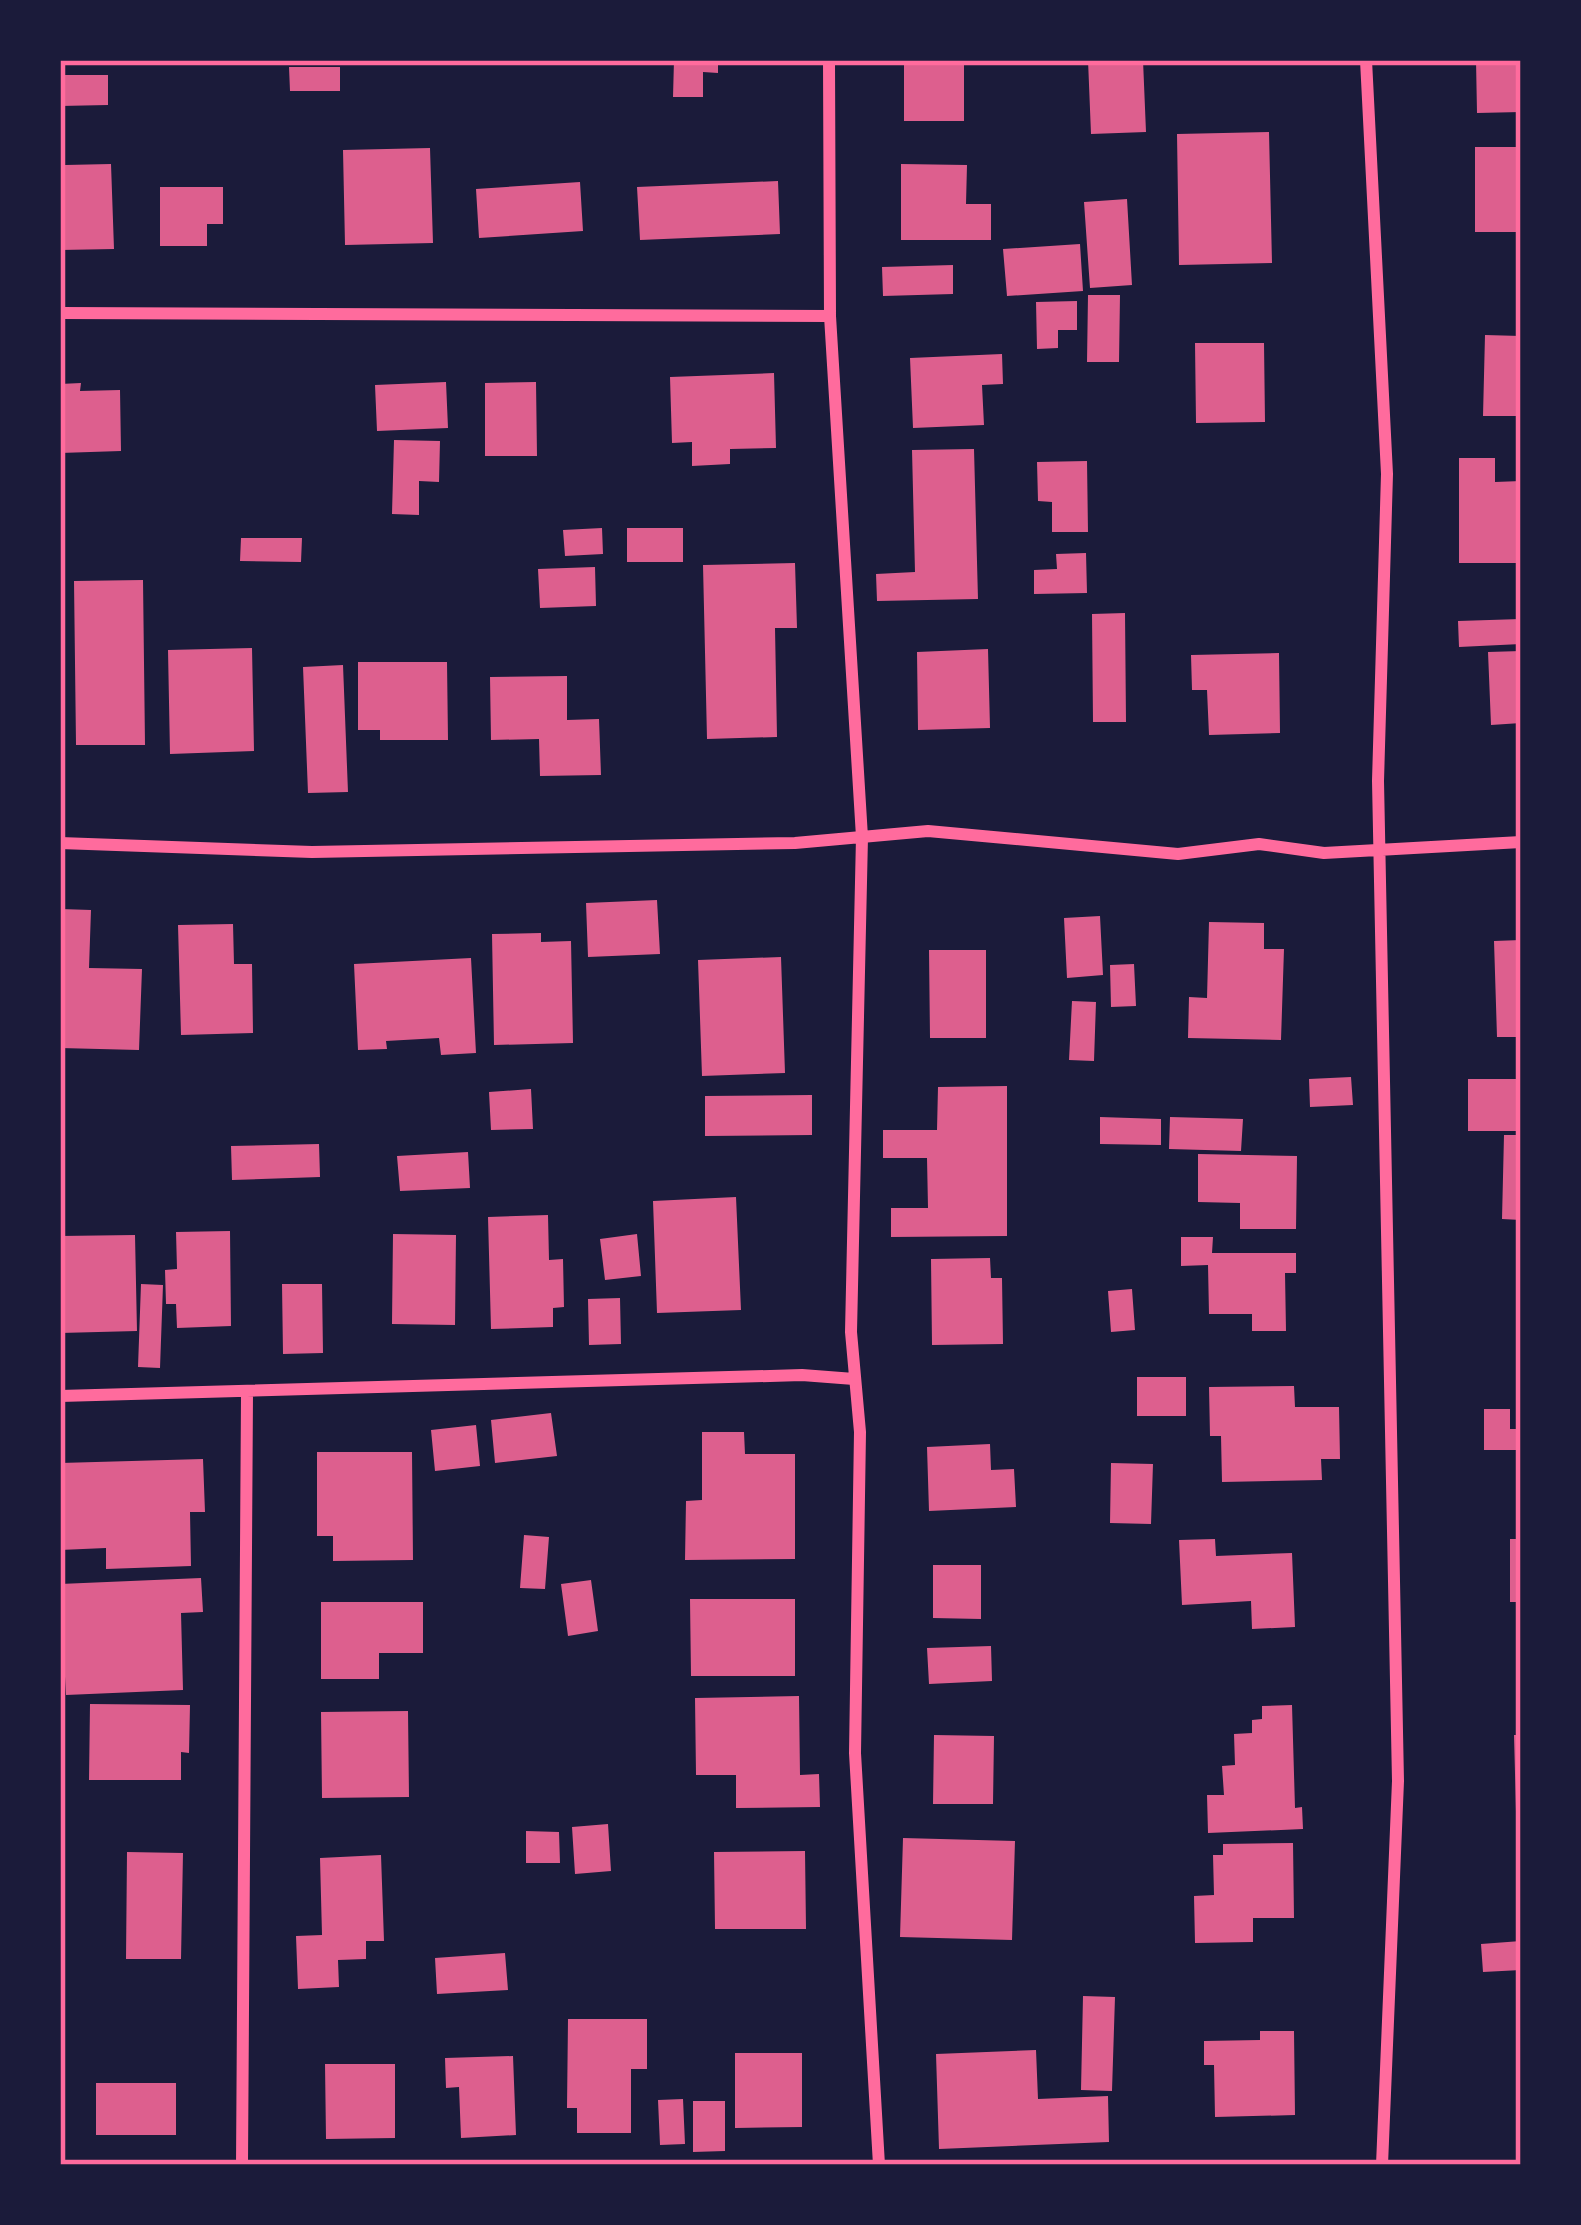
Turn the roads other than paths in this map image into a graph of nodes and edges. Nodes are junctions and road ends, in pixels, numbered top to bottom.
1 (829, 60) edge
2 (1366, 60) edge
3 (60, 313) edge
4 (830, 316) junction
5 (862, 837) junction
6 (1521, 842) edge
7 (60, 843) edge
8 (1382, 850) junction
9 (854, 1379) junction
10 (247, 1394) junction
11 (60, 1396) edge
12 (242, 2165) edge
13 (879, 2165) edge
14 (1382, 2165) edge

1 - 4 street
2 - 8 street
3 - 4 street
4 - 5 street
5 - 7 street
5 - 8 street
5 - 9 street
6 - 8 street
8 - 14 street
9 - 10 street
9 - 13 street
10 - 11 street
10 - 12 street

